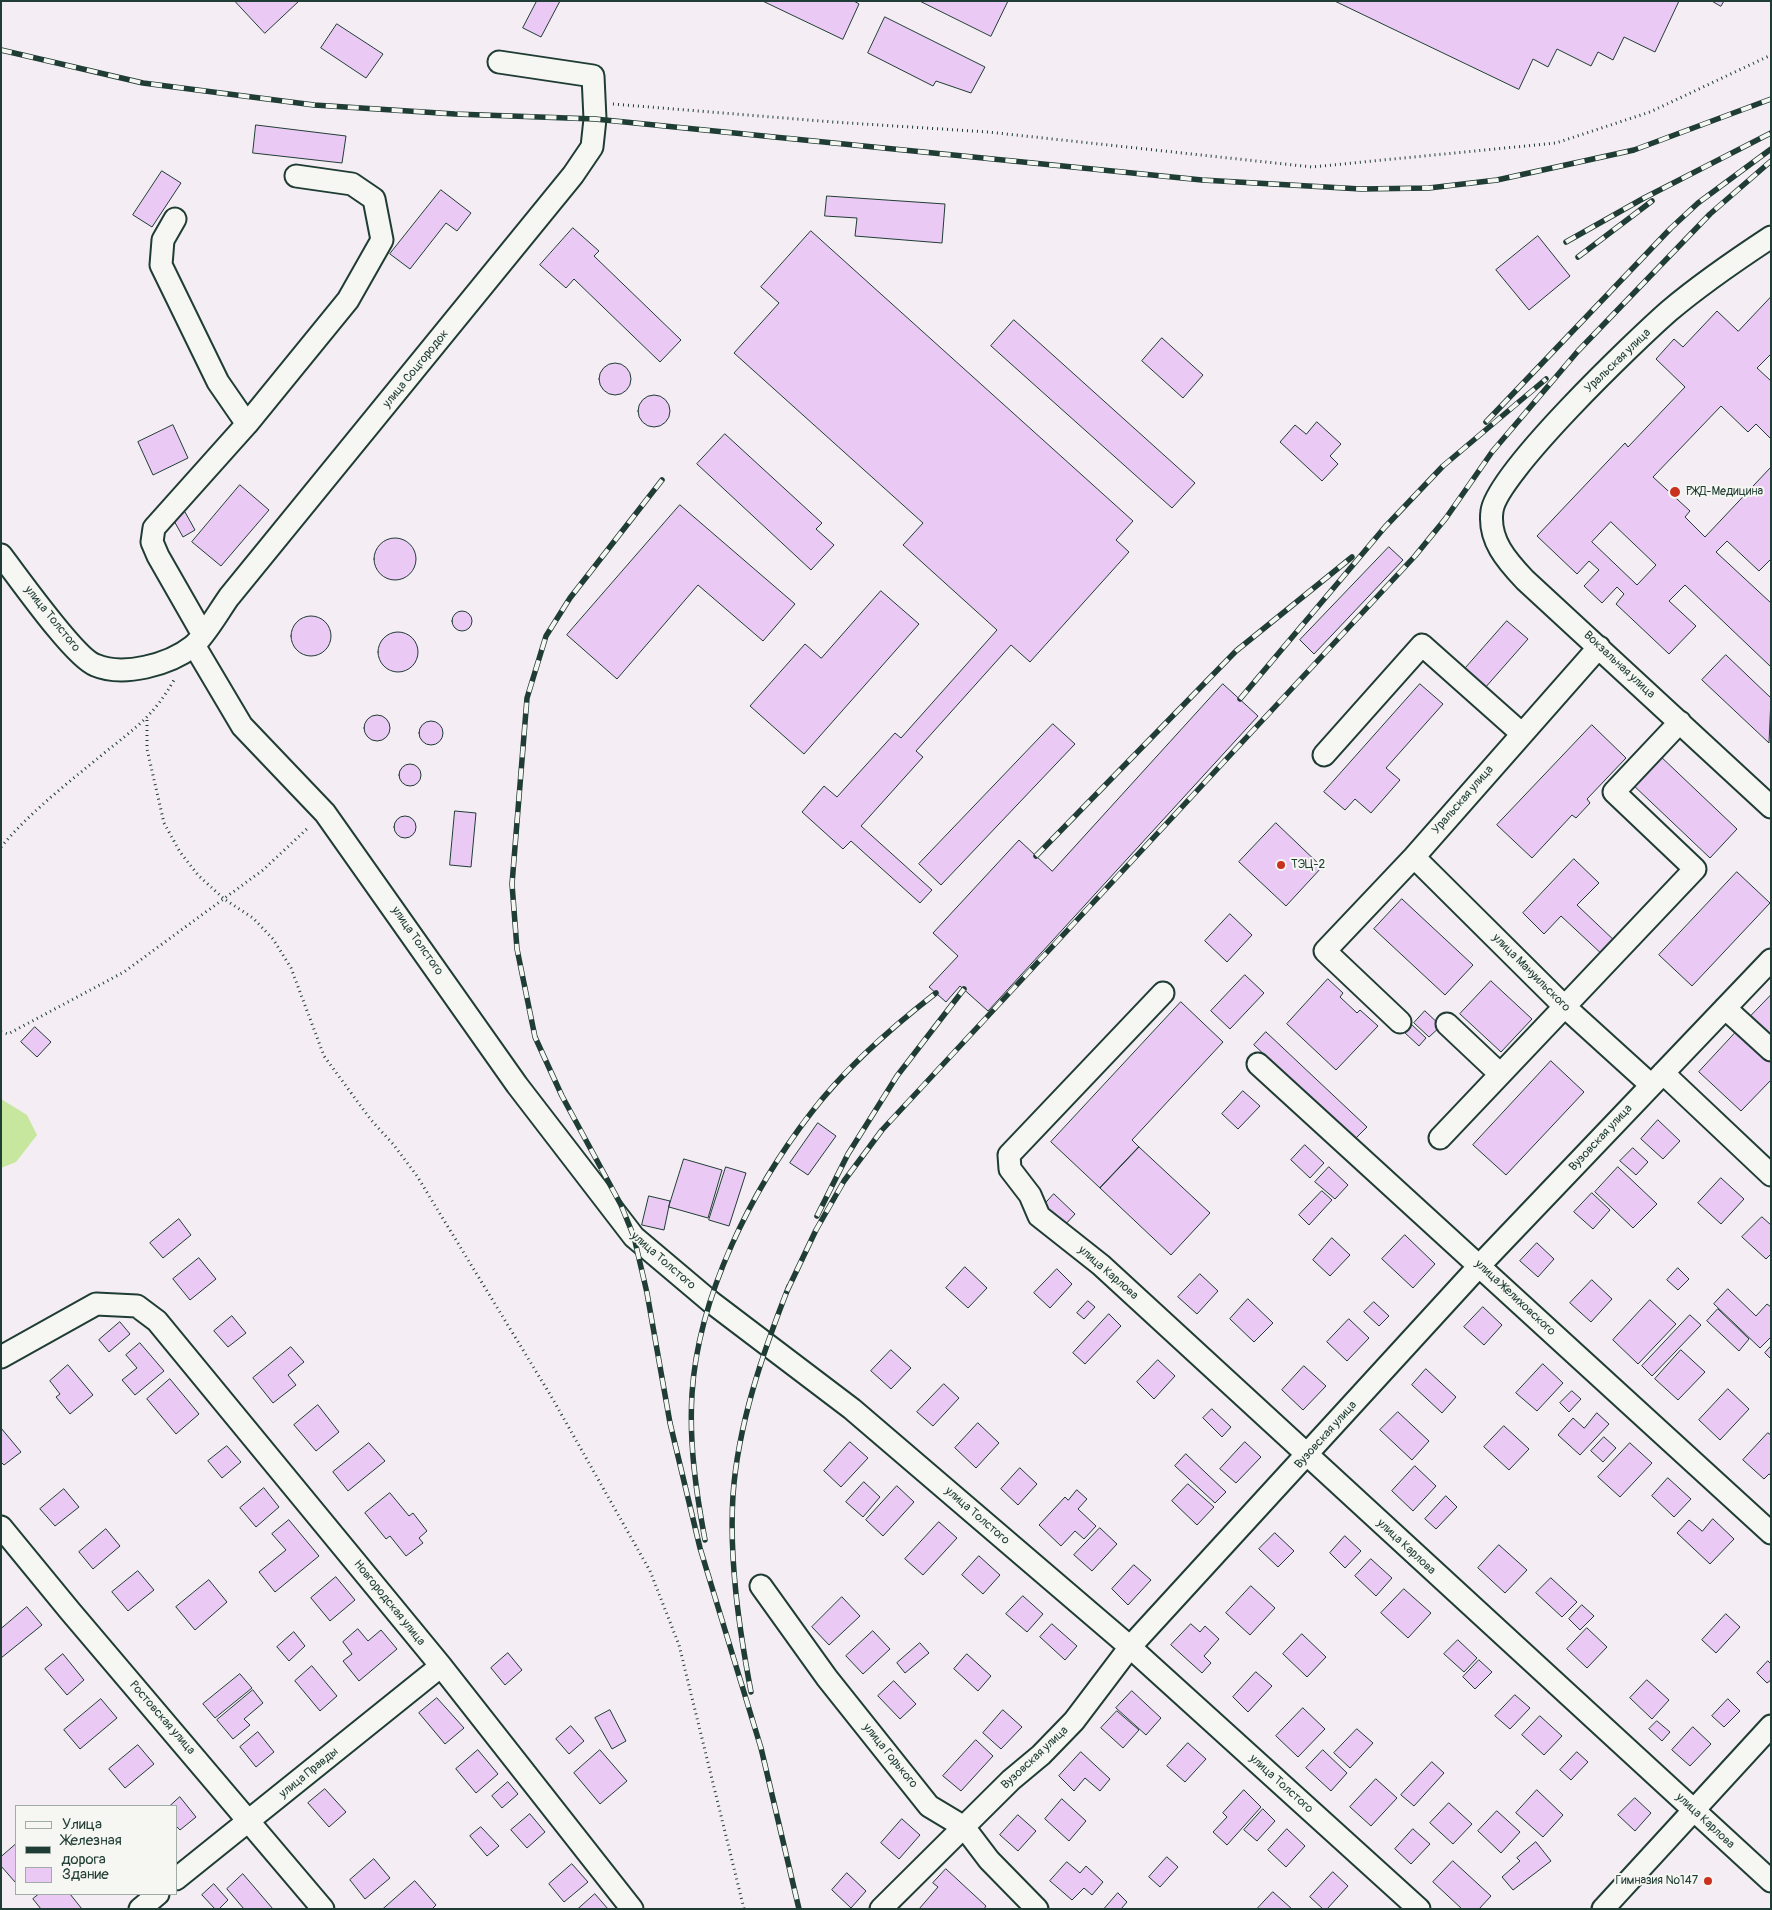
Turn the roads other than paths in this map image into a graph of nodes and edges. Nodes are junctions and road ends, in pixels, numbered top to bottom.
1 (499, 62) dead end
2 (296, 176) dead end
3 (175, 219) dead end
4 (1771, 238) edge
5 (247, 424) junction
6 (1492, 510) joint
7 (1, 555) edge
8 (198, 639) junction
9 (1599, 647) junction
10 (1680, 722) junction
11 (1521, 733) junction
12 (1324, 755) dead end
13 (1771, 807) edge
14 (1414, 857) junction
15 (1771, 960) edge
16 (1163, 993) dead end
17 (1564, 1006) junction
18 (1725, 1008) junction
19 (1400, 1022) dead end
20 (1447, 1024) dead end
21 (1771, 1050) edge
22 (1258, 1064) dead end
23 (1500, 1074) junction
24 (1657, 1079) junction
25 (1440, 1138) dead end
26 (1771, 1175) edge
27 (1480, 1266) junction
28 (1, 1357) edge
29 (1307, 1456) junction
30 (1, 1527) edge
31 (1771, 1533) edge
32 (761, 1586) dead end
33 (1130, 1647) junction
34 (441, 1666) junction
35 (1771, 1726) edge
36 (1693, 1810) junction
37 (249, 1820) junction
38 (964, 1827) junction
39 (178, 1877) edge
40 (1771, 1881) edge
41 (157, 1895) edge
42 (140, 1909) edge
43 (323, 1909) edge
44 (632, 1909) edge
45 (881, 1909) edge
46 (1037, 1909) edge
47 (1419, 1909) edge
48 (1603, 1909) edge

1 - 8 street, улица Соцгородок
2 - 5 street
3 - 5 street
4 - 6 street, Уральская улица
5 - 8 street
6 - 9 street, Вокзальная улица
7 - 8 street, улица Толстого
8 - 33 street, улица Толстого
9 - 10 street, Вокзальная улица
9 - 11 street, Уральская улица
10 - 13 street, Вокзальная улица
10 - 17 street
11 - 12 street
11 - 14 street, Уральская улица
14 - 17 street, улица Мануильского
14 - 19 street, Уральская улица
15 - 18 street, Вузовская улица
16 - 29 street, улица Карлова
17 - 23 street
17 - 24 street, улица Мануильского
18 - 21 street
18 - 24 street, Вузовская улица
20 - 23 street
22 - 27 street, улица Желиховского
23 - 25 street
24 - 26 street, улица Мануильского
24 - 27 street, Вузовская улица
27 - 29 street, Вузовская улица
27 - 31 street, улица Желиховского
28 - 34 street, Новгородская улица
29 - 33 street, Вузовская улица
29 - 36 street, улица Карлова
30 - 37 street, Ростовская улица
32 - 38 street, улица Горького
33 - 38 street, Вузовская улица
33 - 47 street, улица Толстого
34 - 37 street, улица Правды
34 - 44 street, Новгородская улица
35 - 36 street
36 - 40 street, улица Карлова
36 - 48 street
37 - 39 street, улица Правды
37 - 43 street, Ростовская улица
38 - 45 street, Вузовская улица
38 - 46 street, улица Горького
41 - 42 street

